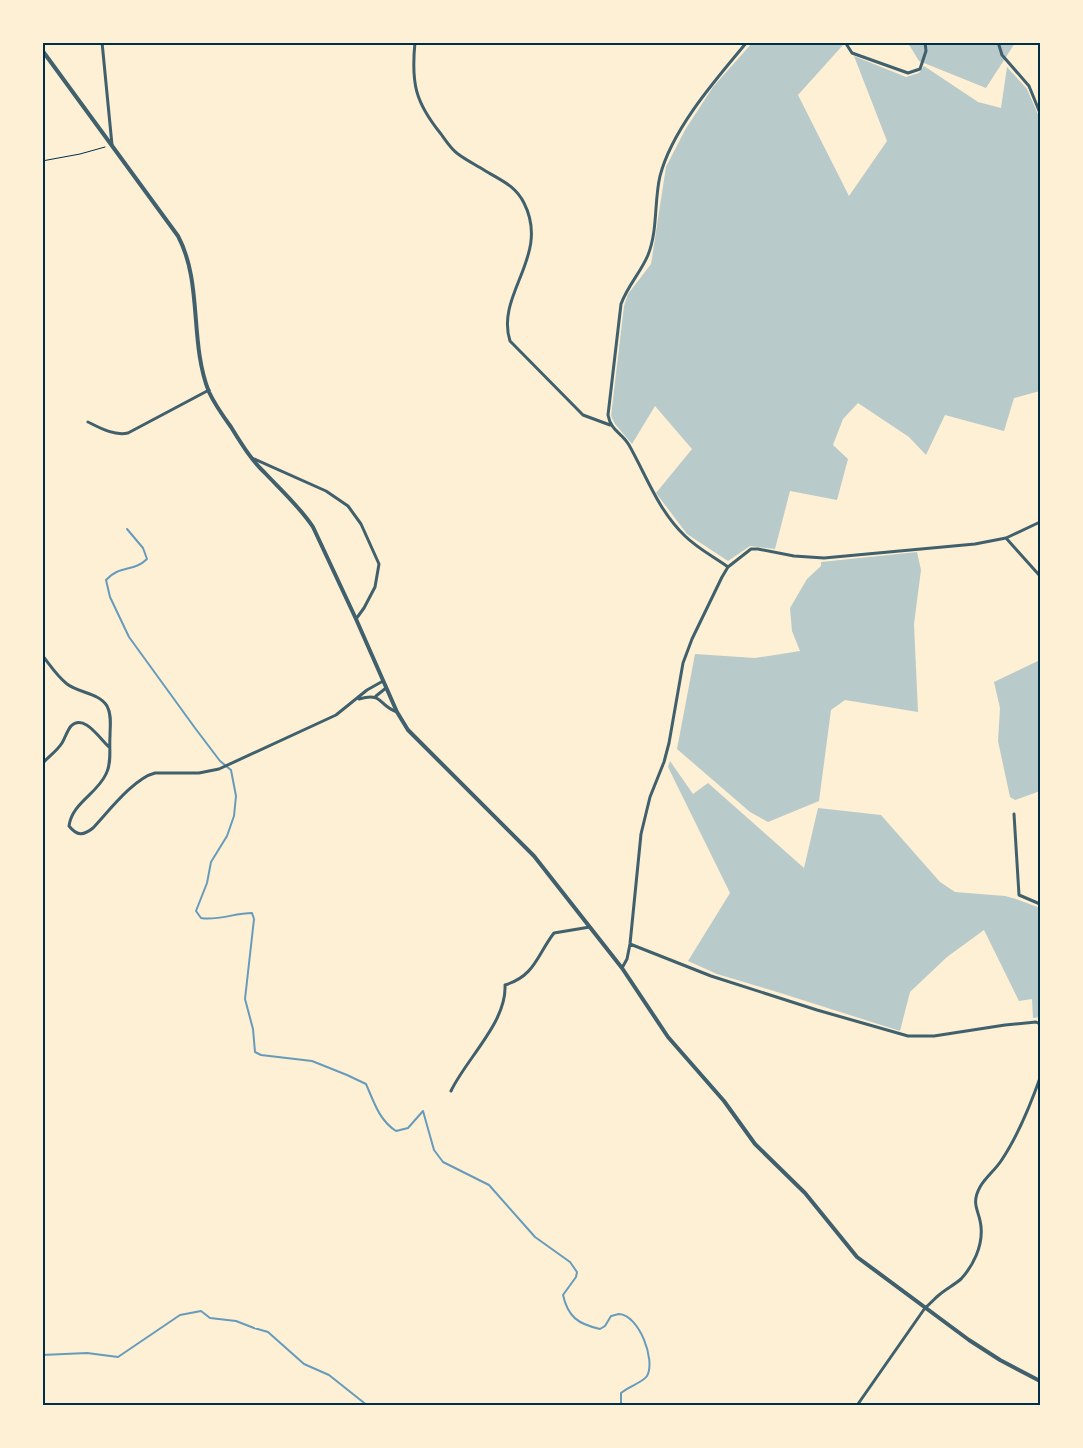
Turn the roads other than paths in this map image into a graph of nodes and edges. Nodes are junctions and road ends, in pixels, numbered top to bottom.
1 (102, 42) edge
2 (415, 42) edge
3 (747, 42) edge
4 (846, 42) edge
5 (926, 42) edge
6 (998, 42) edge
7 (42, 50) edge
8 (1040, 113) edge
9 (112, 145) junction
10 (209, 390) junction
11 (88, 422) dead end
12 (610, 425) junction
13 (251, 458) junction
14 (1040, 522) edge
15 (1006, 538) junction
16 (728, 567) junction
17 (1040, 576) edge
18 (356, 619) junction
19 (42, 655) edge
20 (383, 681) junction
21 (386, 688) junction
22 (376, 696) junction
23 (356, 700) junction
24 (397, 712) junction
25 (109, 748) junction
26 (42, 764) edge
27 (1014, 814) dead end
28 (1040, 904) edge
29 (590, 927) junction
30 (630, 944) junction
31 (622, 968) junction
32 (1040, 1024) edge
33 (1040, 1078) edge
34 (451, 1091) dead end
35 (925, 1308) junction
36 (1040, 1381) edge
37 (858, 1404) edge

1 - 9 street
2 - 12 street
3 - 12 street
4 - 5 street
6 - 8 street
7 - 9 street
9 - 10 street
10 - 11 street
10 - 13 street
12 - 16 street
13 - 18 street
13 - 18 street
14 - 15 street
15 - 16 street
15 - 17 street
16 - 30 street
18 - 20 street
19 - 25 street
20 - 21 street
20 - 23 street
21 - 22 street
21 - 24 street
22 - 23 street
22 - 24 street
23 - 25 street
24 - 29 street
25 - 26 street
27 - 28 street
29 - 31 street
29 - 34 street
30 - 31 street
30 - 32 street
31 - 35 street
33 - 35 street
35 - 36 street
35 - 37 street

